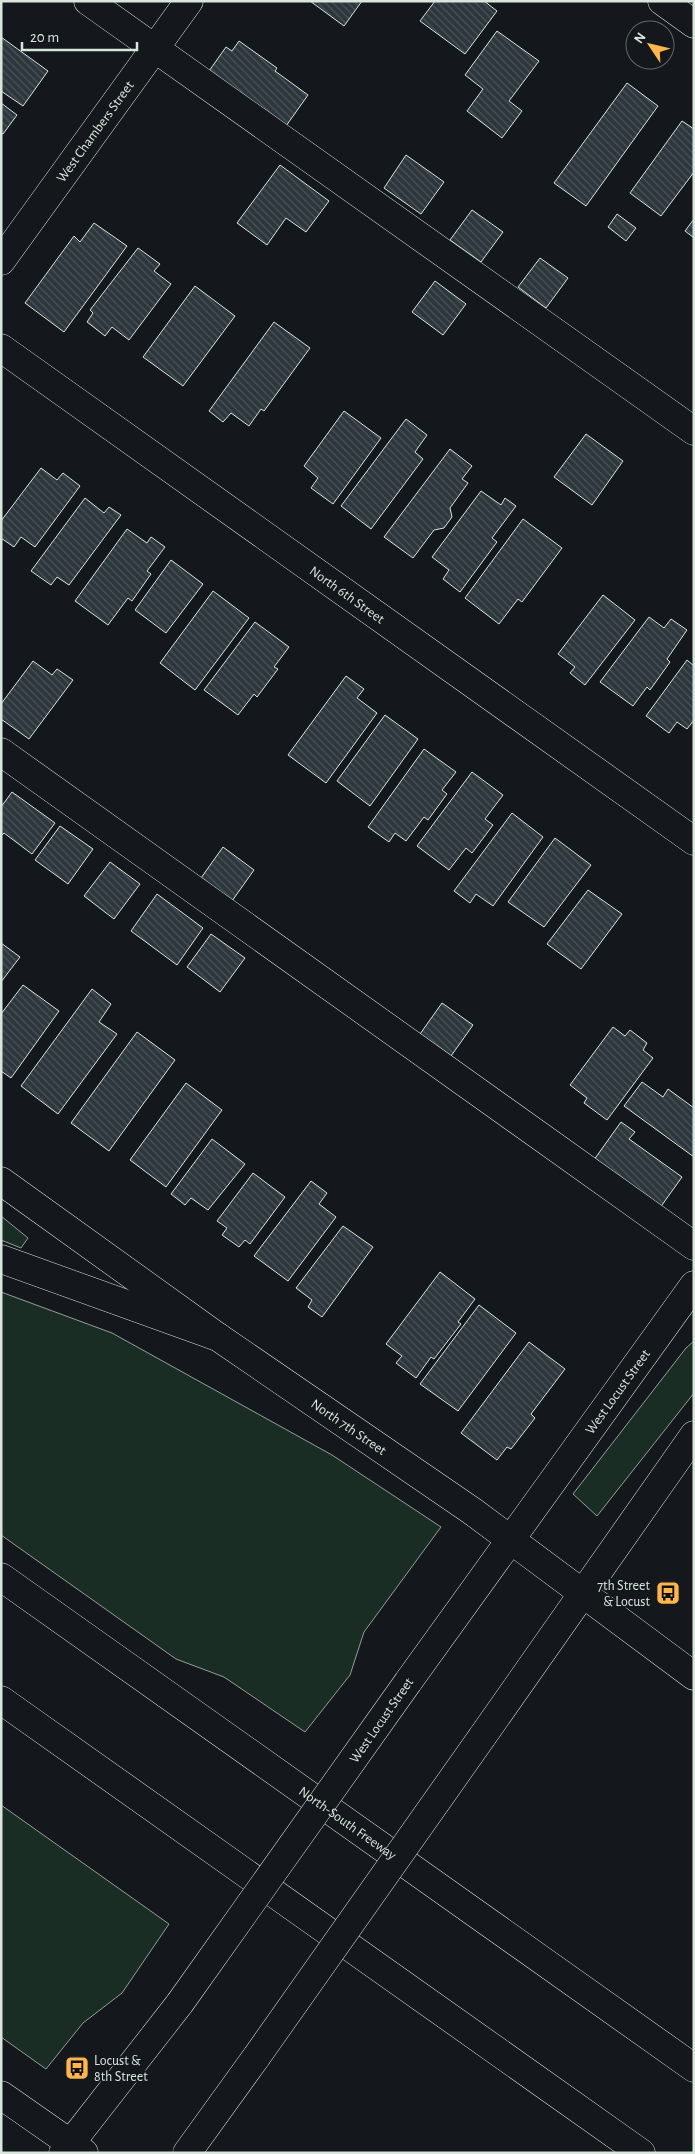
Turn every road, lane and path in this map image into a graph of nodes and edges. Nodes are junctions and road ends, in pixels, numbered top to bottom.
1 (88, 1) edge
2 (189, 1) edge
3 (662, 1) edge
4 (694, 24) edge
5 (155, 48) junction
6 (1, 262) edge
7 (1, 348) edge
8 (694, 431) edge
9 (1, 752) edge
10 (694, 841) edge
11 (1, 1181) edge
12 (694, 1246) edge
13 (1, 1259) edge
14 (694, 1284) edge
15 (218, 1337) junction
16 (694, 1435) edge
17 (510, 1539) junction
18 (1, 1577) edge
19 (583, 1594) junction
20 (694, 1676) edge
21 (1, 1700) edge
22 (694, 2068) edge
23 (1, 2095) edge
24 (72, 2150) edge
25 (187, 2153) edge
26 (641, 2153) edge

1 - 5 main road
2 - 5 main road, West Chambers Street
3 - 4 main road
5 - 6 main road, West Chambers Street
5 - 8 main road
7 - 10 main road, North 6th Street
9 - 12 main road
11 - 15 main road, North 7th Street
13 - 15 main road
14 - 17 main road, West Locust Street
15 - 17 main road, North 7th Street
16 - 19 main road
17 - 19 main road, North 7th Street
17 - 24 main road, West Locust Street, bridge
18 - 22 main road, North-South Freeway
19 - 20 main road, North 7th Street
19 - 25 main road, bridge
21 - 26 main road
23 - 24 main road

